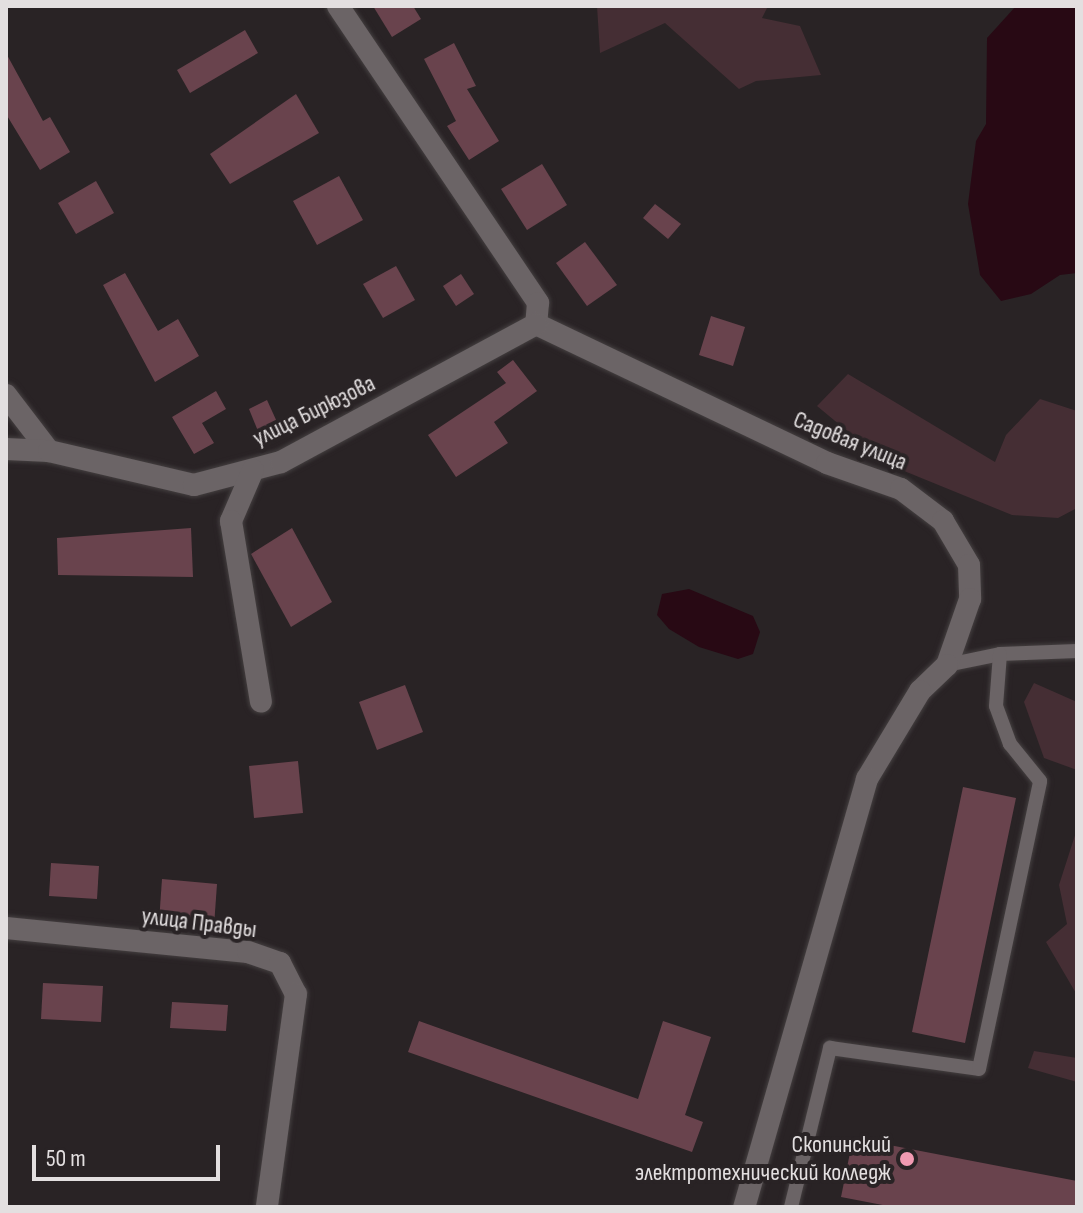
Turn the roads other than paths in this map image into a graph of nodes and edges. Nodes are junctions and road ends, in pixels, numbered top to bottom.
1 (338, 6) edge
2 (536, 324) junction
3 (6, 395) edge
4 (6, 449) edge
5 (49, 451) junction
6 (253, 470) junction
7 (1077, 651) edge
8 (1000, 654) junction
9 (947, 665) junction
10 (261, 702) dead end
11 (6, 928) edge
12 (267, 1207) edge
13 (744, 1207) edge
14 (791, 1207) edge

1 - 2 street
2 - 6 street, улица Бирюзова
2 - 9 street, Садовая улица
3 - 5 street
4 - 5 street, улица Бирюзова
5 - 6 street, улица Бирюзова
6 - 10 street
7 - 8 lane
8 - 9 lane
8 - 14 lane
9 - 13 street, Садовая улица
11 - 12 street, улица Правды

